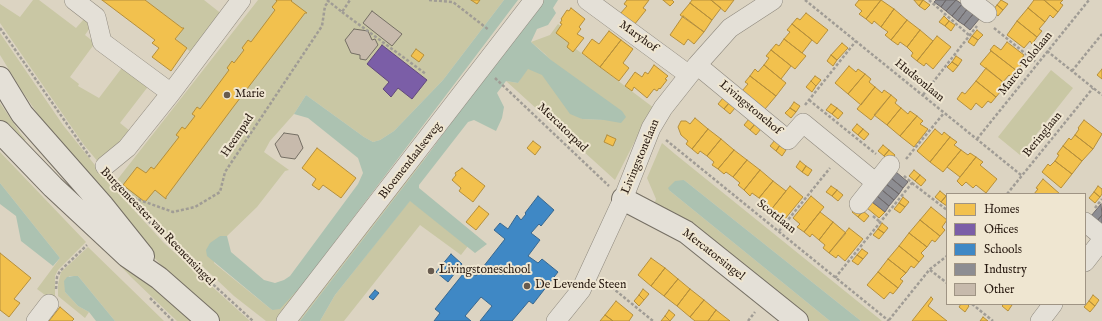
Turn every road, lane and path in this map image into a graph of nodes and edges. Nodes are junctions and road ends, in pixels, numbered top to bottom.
1 (74, 0) edge
2 (241, 0) edge
3 (350, 0) edge
4 (429, 0) edge
5 (534, 0) edge
6 (587, 0) edge
7 (773, 0) edge
8 (805, 0) edge
9 (970, 0) edge
10 (1089, 0) edge
11 (328, 1) edge
12 (931, 1) edge
13 (342, 12) junction
14 (985, 16) junction
15 (0, 28) edge
16 (494, 34) dead end
17 (1102, 34) edge
18 (970, 36) junction
19 (856, 41) junction
20 (1047, 51) junction
21 (1038, 63) junction
22 (693, 70) junction
23 (1072, 71) junction
24 (426, 74) dead end
25 (492, 76) dead end
26 (0, 78) edge
27 (1093, 88) junction
28 (172, 93) junction
29 (923, 95) junction
30 (1102, 95) edge
31 (810, 100) junction
32 (944, 113) junction
33 (802, 123) junction
34 (651, 128) junction
35 (0, 132) edge
36 (977, 139) junction
37 (841, 154) junction
38 (102, 168) junction
39 (893, 168) junction
40 (1021, 175) junction
41 (875, 182) junction
42 (912, 182) junction
43 (1008, 193) edge
44 (623, 199) junction
45 (859, 204) dead end
46 (946, 209) edge
47 (1086, 223) edge
48 (779, 231) junction
49 (1102, 236) edge
50 (1102, 240) edge
51 (91, 241) dead end
52 (946, 257) edge
53 (1086, 261) edge
54 (930, 269) junction
55 (590, 270) junction
56 (159, 278) junction
57 (835, 278) junction
58 (946, 282) edge
59 (50, 304) joint
60 (973, 305) edge
61 (1052, 305) edge
62 (36, 321) edge
63 (208, 321) edge
64 (253, 321) edge
65 (286, 321) edge
66 (556, 321) edge
67 (653, 321) edge
68 (797, 321) edge
69 (889, 321) edge
70 (993, 321) edge
71 (1040, 321) edge

1 - 28 street
2 - 28 street
3 - 13 path
4 - 16 path
5 - 65 street, Bloemendaalseweg
6 - 22 street, Maryhof
7 - 22 street, Livingstonelaan
8 - 19 path, Hudsonlaan
9 - 14 street
10 - 20 path, Marco Pololaan
11 - 13 path, Heempad
11 - 38 path, Heempad
12 - 18 path
13 - 24 path, Heempad
14 - 18 path
14 - 21 path
15 - 38 path, Burgemeester van Reenensingel
17 - 23 path
18 - 29 path
19 - 29 path, Hudsonlaan
19 - 31 path
20 - 21 path, Marco Pololaan
20 - 23 path
21 - 36 path, Marco Pololaan
22 - 33 street, Livingstonehof
22 - 34 street, Livingstonelaan
23 - 27 path
25 - 44 path, Mercatorpad
26 - 56 main road, Burgemeester van Reenensingel
27 - 30 path
27 - 40 path, Beringlaan
28 - 38 street
29 - 32 path, Hudsonlaan
31 - 33 path
31 - 39 path
32 - 36 path, Hudsonlaan
32 - 39 path
33 - 37 street
34 - 44 street, Livingstonelaan
34 - 48 path, Scottlaan
35 - 56 main road, Burgemeester van Reenensingel
36 - 40 path, Hudsonlaan
37 - 41 street
37 - 48 path
38 - 64 path, Burgemeester van Reenensingel
39 - 41 street
39 - 42 path
40 - 43 path, Beringlaan
41 - 45 street
42 - 46 path
42 - 57 path
44 - 55 street, Livingstonelaan
44 - 68 main road, Mercatorsingel
47 - 49 street
48 - 57 path, Scottlaan
50 - 53 street
51 - 59 path
52 - 54 path
54 - 58 path
54 - 69 path
55 - 66 street, Livingstonelaan
55 - 67 path
56 - 63 main road, Burgemeester van Reenensingel
57 - 69 path, Scottlaan
59 - 62 street
60 - 70 path
61 - 71 street

